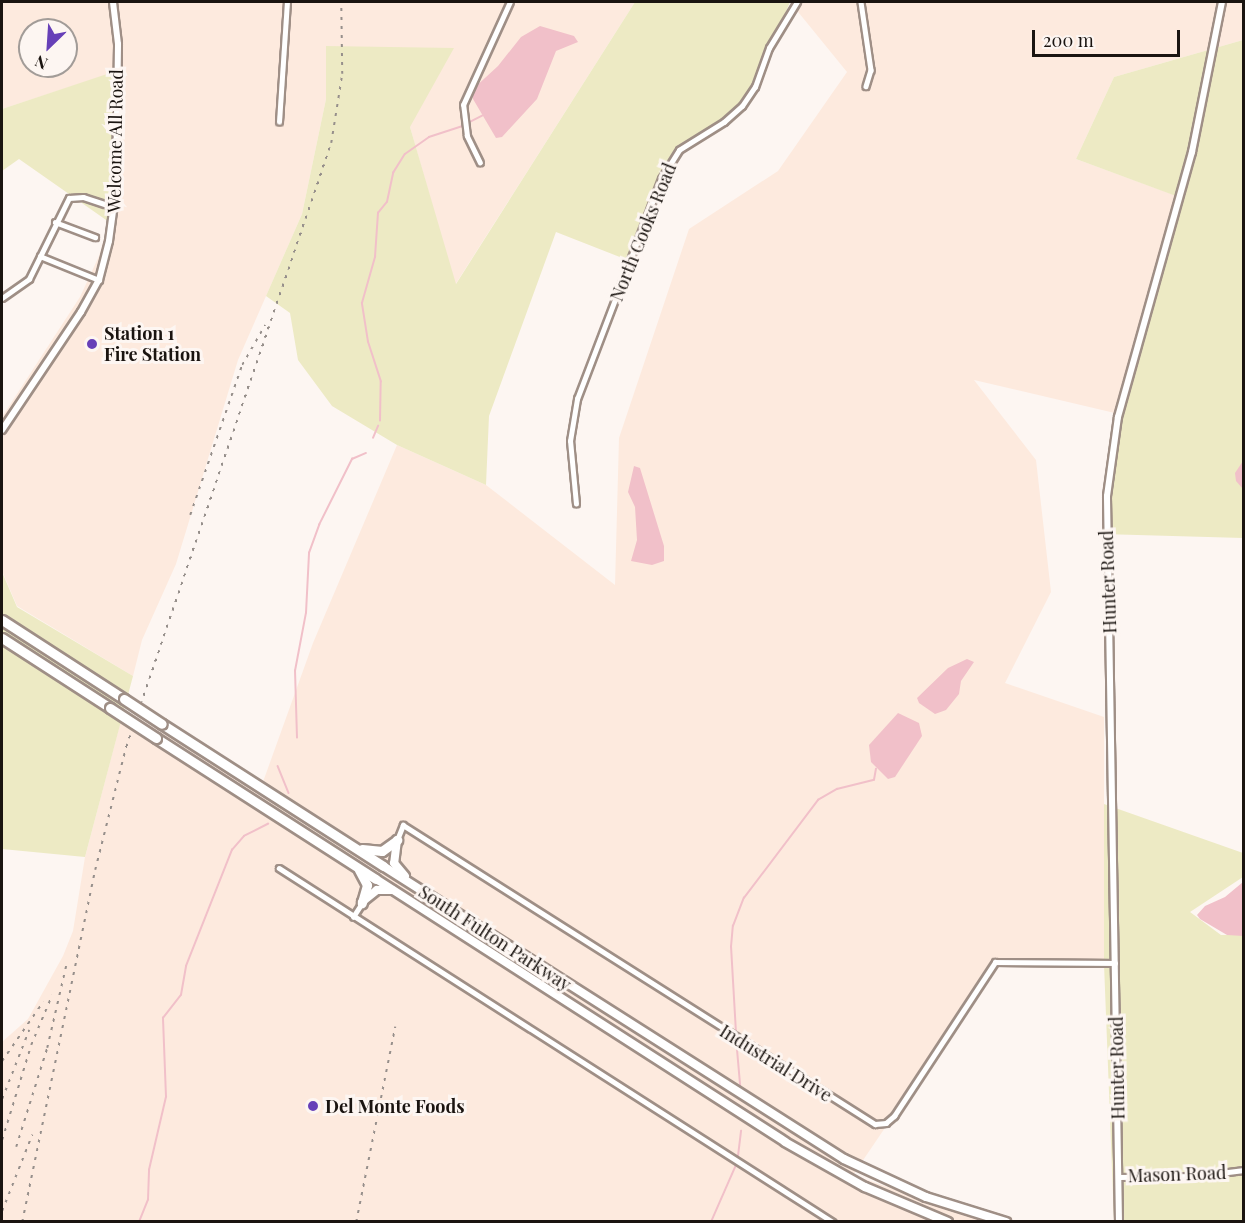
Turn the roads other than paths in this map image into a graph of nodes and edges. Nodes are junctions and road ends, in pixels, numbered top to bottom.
1 (114, 2) edge
2 (287, 2) edge
3 (510, 2) edge
4 (797, 2) edge
5 (861, 2) edge
6 (1222, 2) edge
7 (866, 86) dead end
8 (279, 122) dead end
9 (480, 163) dead end
10 (105, 204) dead end
11 (55, 222) junction
12 (95, 237) dead end
13 (40, 256) junction
14 (99, 280) junction
15 (2, 298) edge
16 (2, 430) edge
17 (576, 504) dead end
18 (2, 620) edge
19 (2, 638) edge
20 (397, 840) junction
21 (347, 843) junction
22 (356, 866) junction
23 (383, 866) joint
24 (279, 868) dead end
25 (376, 879) joint
26 (395, 891) junction
27 (423, 892) junction
28 (362, 903) junction
29 (353, 917) junction
30 (1115, 963) junction
31 (1244, 1170) edge
32 (1119, 1177) junction
33 (833, 1221) edge
34 (948, 1221) edge
35 (1006, 1221) edge
36 (1119, 1221) edge

1 - 14 street, Welcome All Road
2 - 8 street
3 - 9 street
4 - 17 street, North Cooks Road
5 - 7 street
6 - 30 street, Hunter Road
10 - 11 street
11 - 12 street
11 - 13 street
13 - 14 street
13 - 15 street
14 - 16 street, Welcome All Road
18 - 21 highway, South Fulton Parkway, bridge
19 - 22 highway, South Fulton Parkway, bridge
20 - 21 highway
20 - 27 highway
20 - 30 street, Industrial Drive
21 - 23 highway, South Fulton Parkway
22 - 25 highway, South Fulton Parkway
22 - 28 highway
23 - 27 highway, South Fulton Parkway
24 - 29 street
25 - 26 highway, South Fulton Parkway
26 - 28 highway
26 - 34 highway, South Fulton Parkway
27 - 35 highway, South Fulton Parkway
28 - 29 street
29 - 33 street
30 - 32 street, Hunter Road
31 - 32 street, Mason Road
32 - 36 street, Mason Road

